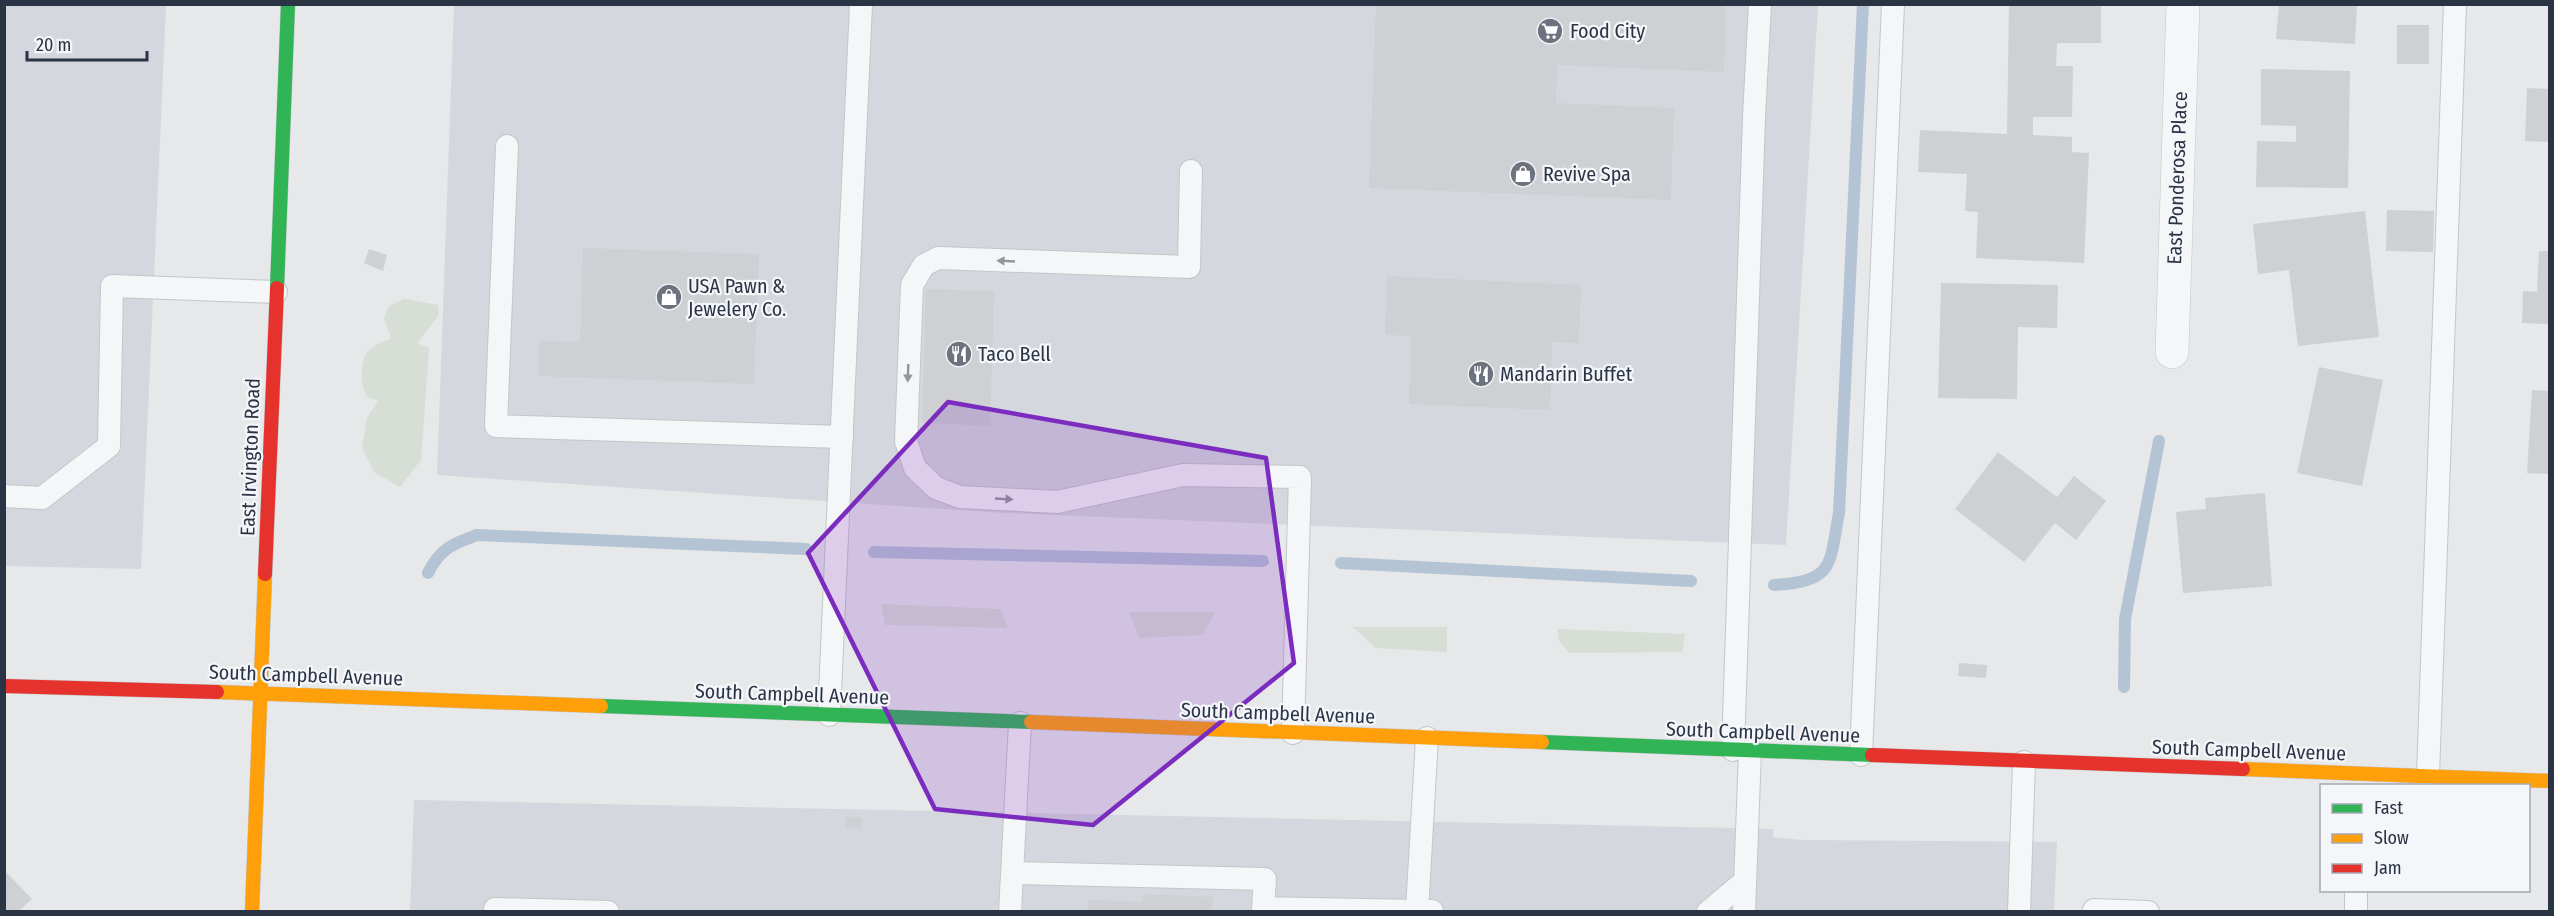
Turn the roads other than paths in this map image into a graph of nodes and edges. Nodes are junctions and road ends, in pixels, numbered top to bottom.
1 (288, 4) edge
2 (861, 4) edge
3 (1760, 4) edge
4 (1893, 4) edge
5 (2183, 4) edge
6 (2455, 4) edge
7 (507, 146) dead end
8 (1191, 171) dead end
9 (276, 292) junction
10 (2172, 351) dead end
11 (842, 437) junction
12 (4, 496) edge
13 (4, 686) edge
14 (260, 693) junction
15 (829, 715) junction
16 (1020, 723) junction
17 (1293, 733) junction
18 (1427, 738) junction
19 (1741, 751) junction
20 (1862, 755) junction
21 (2024, 762) junction
22 (2428, 776) junction
23 (2361, 779) edge
24 (2550, 781) edge
25 (1012, 873) junction
26 (1745, 881) junction
27 (2356, 892) edge
28 (2094, 910) dead end
29 (1417, 911) edge
30 (252, 912) edge
31 (495, 912) edge
32 (608, 912) edge
33 (1010, 912) edge
34 (1433, 912) edge
35 (1708, 912) edge
36 (1744, 912) edge
37 (2019, 912) edge
38 (2148, 912) edge
39 (2356, 912) edge

1 - 9 main road, East Irvington Road
2 - 11 lane
3 - 19 lane
4 - 20 lane
5 - 10 street, East Ponderosa Place
6 - 22 lane
7 - 11 lane
8 -> 17 lane
9 - 12 lane
9 - 14 main road, East Irvington Road
11 - 15 lane
13 - 14 main road, South Campbell Avenue
14 - 15 main road, South Campbell Avenue
14 - 30 main road, East Irvington Road
15 - 16 main road, South Campbell Avenue
16 - 17 main road, South Campbell Avenue
16 - 25 lane
17 - 18 main road, South Campbell Avenue
18 - 19 main road, South Campbell Avenue
18 - 29 lane
19 - 20 main road, South Campbell Avenue
19 - 26 lane
20 - 21 main road, South Campbell Avenue
21 - 23 main road, South Campbell Avenue
21 - 37 lane
22 - 23 main road, South Campbell Avenue
22 - 24 main road, South Campbell Avenue
25 - 29 lane
25 - 33 lane
26 - 35 lane
26 - 36 lane
27 - 39 lane
28 - 38 lane
29 - 34 lane
31 - 32 lane

